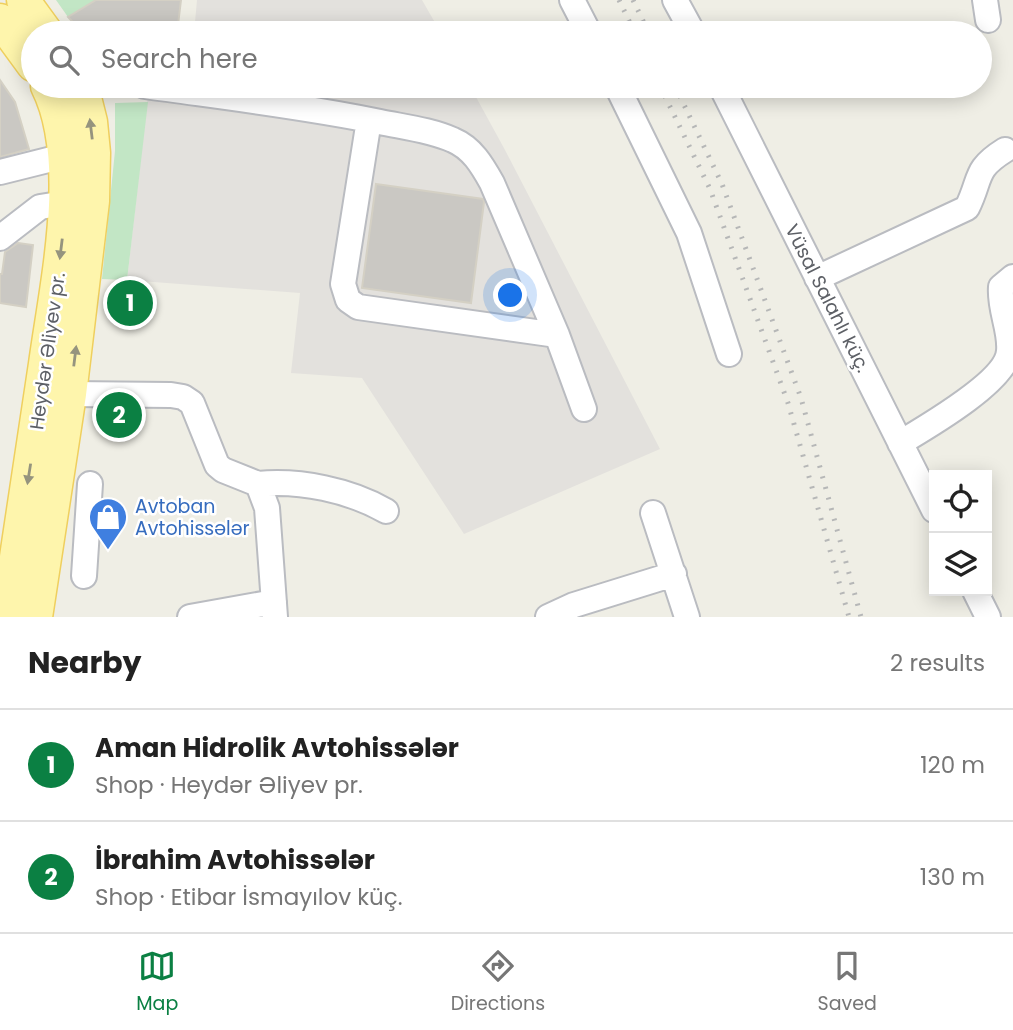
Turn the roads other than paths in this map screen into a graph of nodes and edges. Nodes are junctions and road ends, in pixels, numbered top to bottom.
1 (23, 0) edge
2 (572, 0) edge
3 (675, 0) edge
4 (0, 20) edge
5 (38, 21) edge
6 (583, 21) edge
7 (686, 21) edge
8 (21, 49) edge
9 (51, 98) edge
10 (90, 98) edge
11 (224, 98) edge
12 (623, 98) edge
13 (727, 98) edge
14 (369, 120) junction
15 (1005, 150) dead end
16 (64, 156) junction
17 (0, 172) edge
18 (65, 203) junction
19 (0, 238) edge
20 (1013, 277) edge
21 (817, 278) junction
22 (556, 335) junction
23 (729, 354) dead end
24 (1007, 371) edge
25 (70, 394) junction
26 (584, 409) dead end
27 (900, 443) junction
28 (90, 484) dead end
29 (258, 484) junction
30 (929, 500) edge
31 (53, 509) junction
32 (386, 511) dead end
33 (653, 513) dead end
34 (88, 514) junction
35 (674, 574) junction
36 (84, 576) dead end
37 (978, 596) edge
38 (274, 610) edge
39 (7, 617) edge
40 (36, 617) edge
41 (190, 617) edge
42 (548, 617) edge
43 (687, 617) edge
44 (988, 617) edge

1 - 5 main road
2 - 6 street
3 - 7 street
4 - 8 main road
9 - 16 main road, Heydər Əliyev pr.
25 -> 10 main road, Heydər Əliyev pr.
11 - 14 street
12 - 23 street
13 - 21 street, Vüsal Salahlı küç.
14 - 22 street
14 - 22 street
15 - 21 street
16 - 17 street
16 - 18 main road, Heydər Əliyev pr.
18 - 19 street
18 -> 39 main road, Heydər Əliyev pr.
20 - 24 street
21 - 27 street, Vüsal Salahlı küç.
22 - 26 street
24 - 27 street
25 - 29 street
25 - 31 main road, Heydər Əliyev pr.
27 - 30 street, Vüsal Salahlı küç.
28 - 34 street
29 - 32 street
29 - 38 street
31 - 34 street
31 - 40 main road, Heydər Əliyev pr.
33 - 35 street
34 - 36 street
35 - 42 street
35 - 43 street
37 - 44 street
38 - 41 street

